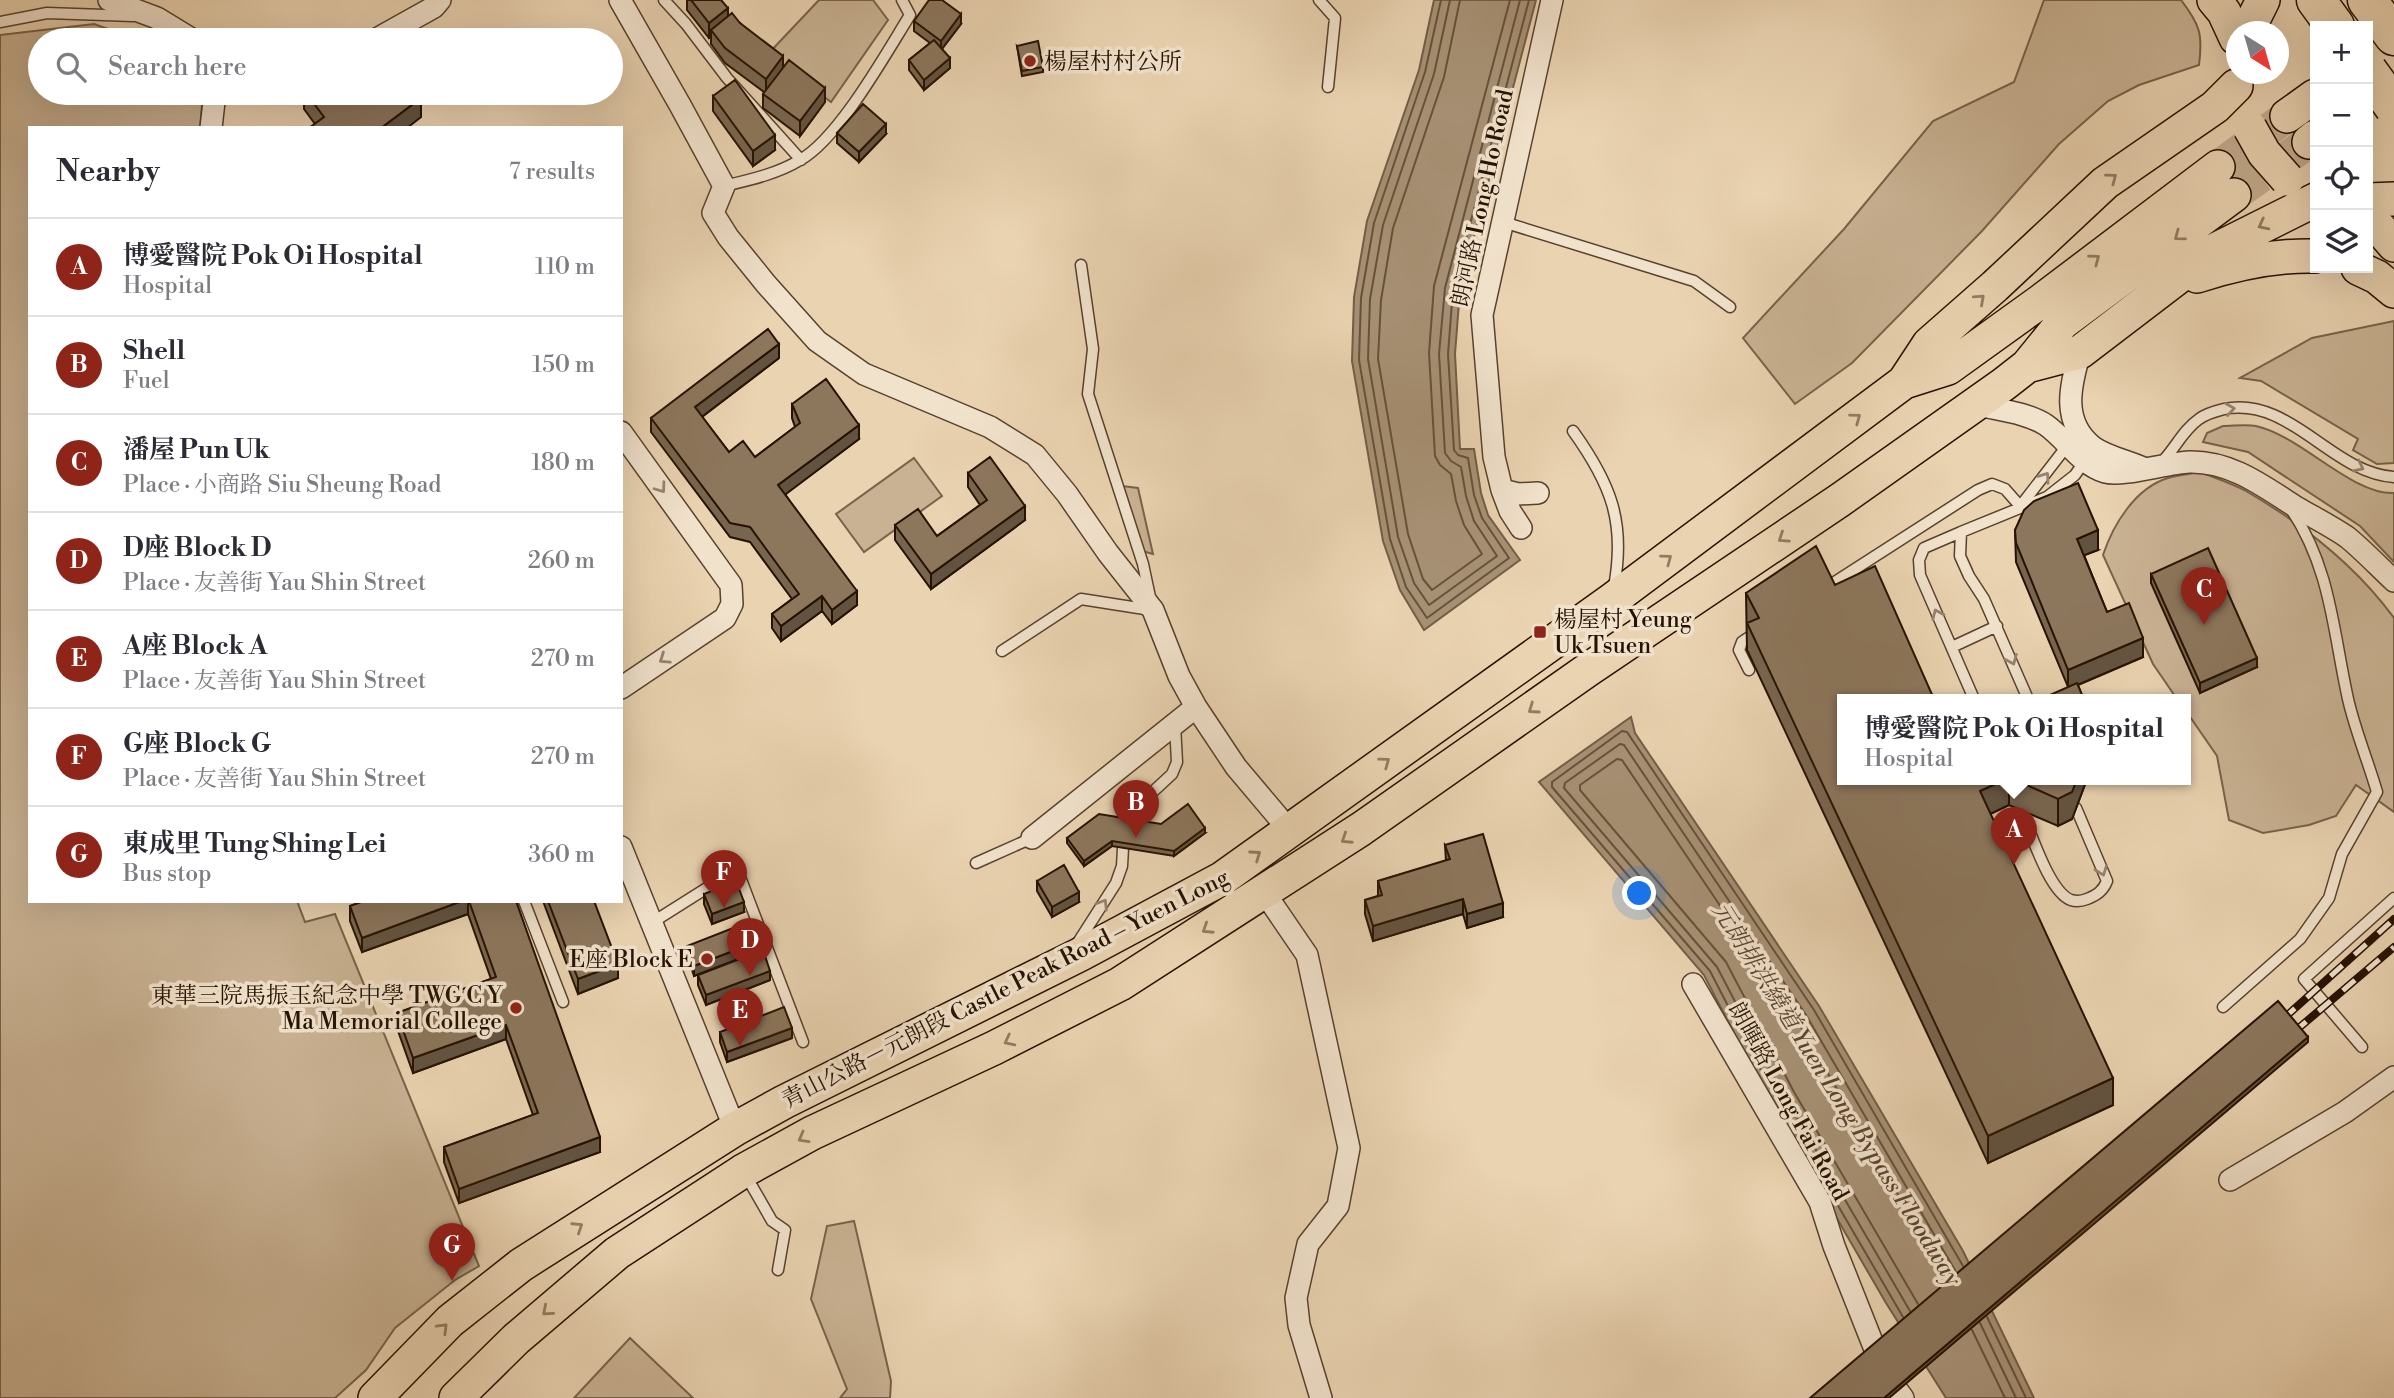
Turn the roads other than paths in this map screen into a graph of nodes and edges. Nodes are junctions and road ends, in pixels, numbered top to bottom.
1 (109, 0) edge
2 (440, 0) edge
3 (620, 0) edge
4 (664, 0) edge
5 (902, 0) edge
6 (1319, 0) edge
7 (1552, 0) edge
8 (2214, 0) edge
9 (2263, 0) edge
10 (2316, 0) edge
11 (2367, 0) edge
12 (157, 18) junction
13 (2228, 21) edge
14 (2252, 21) edge
15 (2331, 21) edge
16 (0, 22) edge
17 (173, 28) edge
18 (396, 28) edge
19 (2394, 36) edge
20 (2373, 78) edge
21 (2234, 84) edge
22 (2238, 84) edge
23 (1328, 87) dead end
24 (2310, 100) edge
25 (214, 105) edge
26 (2394, 107) edge
27 (2287, 116) tunnel mouth
28 (211, 126) edge
29 (801, 160) junction
30 (2218, 167) tunnel mouth
31 (724, 186) junction
32 (2301, 186) edge
33 (2234, 195) tunnel mouth
34 (2394, 199) edge
35 (2373, 200) edge
36 (2310, 202) edge
37 (2373, 221) edge
38 (1503, 222) junction
39 (2394, 245) edge
40 (2310, 257) edge
41 (1081, 265) dead end
42 (2369, 273) edge
43 (2168, 285) junction
44 (2394, 291) edge
45 (1730, 307) dead end
46 (2080, 352) junction
47 (2027, 366) junction
48 (1905, 382) junction
49 (1975, 404) junction
50 (1573, 431) dead end
51 (623, 435) edge
52 (2081, 446) junction
53 (2150, 467) junction
54 (2394, 477) edge
55 (1502, 490) junction
56 (1538, 494) dead end
57 (2286, 500) junction
58 (2020, 506) junction
59 (1521, 528) dead end
60 (1961, 532) junction
61 (2394, 581) edge
62 (1809, 599) edge
63 (1612, 600) junction
64 (1153, 610) junction
65 (1997, 626) junction
66 (1764, 628) edge
67 (1952, 647) junction
68 (1002, 651) dead end
69 (1749, 670) dead end
70 (623, 687) edge
71 (1972, 694) edge
72 (2026, 694) edge
73 (1196, 707) junction
74 (1175, 724) junction
75 (2076, 808) edge
76 (2021, 810) edge
77 (1290, 831) junction
78 (1032, 838) joint
79 (623, 852) edge
80 (976, 863) dead end
81 (1264, 892) junction
82 (2394, 898) edge
83 (525, 903) edge
84 (653, 922) junction
85 (1066, 961) junction
86 (1692, 984) dead end
87 (563, 1002) dead end
88 (2223, 1007) dead end
89 (803, 1042) dead end
90 (2362, 1047) dead end
91 (2394, 1077) edge
92 (735, 1129) junction
93 (743, 1171) junction
94 (2230, 1180) dead end
95 (778, 1270) dead end
96 (1884, 1372) junction
97 (1861, 1385) edge
98 (375, 1398) edge
99 (456, 1398) edge
100 (1321, 1398) edge
101 (1903, 1398) edge

1 - 12 street
2 - 18 street
3 - 31 street
4 - 29 lane
5 - 29 lane
6 - 23 lane
7 - 38 street, 朗河路 Long Ho Road
8 - 13 main road
9 - 14 main road
10 - 15 highway
11 - 19 highway
12 - 16 lane
12 - 17 street
20 - 26 highway, bridge
48 -> 21 main road
22 - 32 main road, bridge
24 - 27 main road
25 - 28 street
29 - 31 lane
48 -> 30 main road, 青山公路－元朗段 Castle Peak Road – Yuen Long
31 - 64 street
33 -> 47 main road, 青山公路－元朗段 Castle Peak Road – Yuen Long
34 - 35 main road
36 -> 43 main road
37 - 39 main road
38 - 45 lane
38 - 55 street, 朗河路 Long Ho Road
40 - 43 main road
41 - 64 lane
42 - 44 main road
43 - 46 main road
46 - 47 main road
46 - 52 street
47 - 49 main road, 青山公路－元朗段 Castle Peak Road – Yuen Long
63 -> 48 main road, 青山公路－元朗段 Castle Peak Road – Yuen Long
49 - 52 street
49 -> 81 main road, 青山公路－元朗段 Castle Peak Road – Yuen Long
50 - 63 lane
51 -> 70 street
52 - 53 street
58 -> 52 lane
52 - 58 lane
53 -> 54 lane
53 - 57 street
55 - 56 street
55 - 59 street, 朗河路 Long Ho Road
57 - 61 street
57 - 88 lane
58 - 60 lane
58 - 62 lane
60 - 65 lane
67 -> 60 lane
77 -> 63 main road, 青山公路－元朗段 Castle Peak Road – Yuen Long
64 - 68 lane
64 - 73 street
65 - 67 lane
65 -> 72 lane
66 - 69 lane
67 - 71 lane
73 - 74 street
73 - 77 street
74 - 78 street
85 -> 74 lane
75 -> 76 lane
85 -> 77 main road, 青山公路－元朗段 Castle Peak Road – Yuen Long
78 - 80 lane
79 - 84 street
81 -> 93 main road, 青山公路－元朗段 Castle Peak Road – Yuen Long
81 - 100 street
82 - 90 lane
83 - 87 lane
84 - 89 lane
84 - 92 street
85 - 92 main road, 青山公路－元朗段 Castle Peak Road – Yuen Long
86 - 96 street, 朗暉路 Long Fai Road
91 - 94 street
98 -> 92 main road, 青山公路－元朗段 Castle Peak Road – Yuen Long
93 - 95 lane
93 -> 99 main road, 青山公路－元朗段 Castle Peak Road – Yuen Long
96 - 97 street
96 - 101 street, 朗暉路 Long Fai Road

